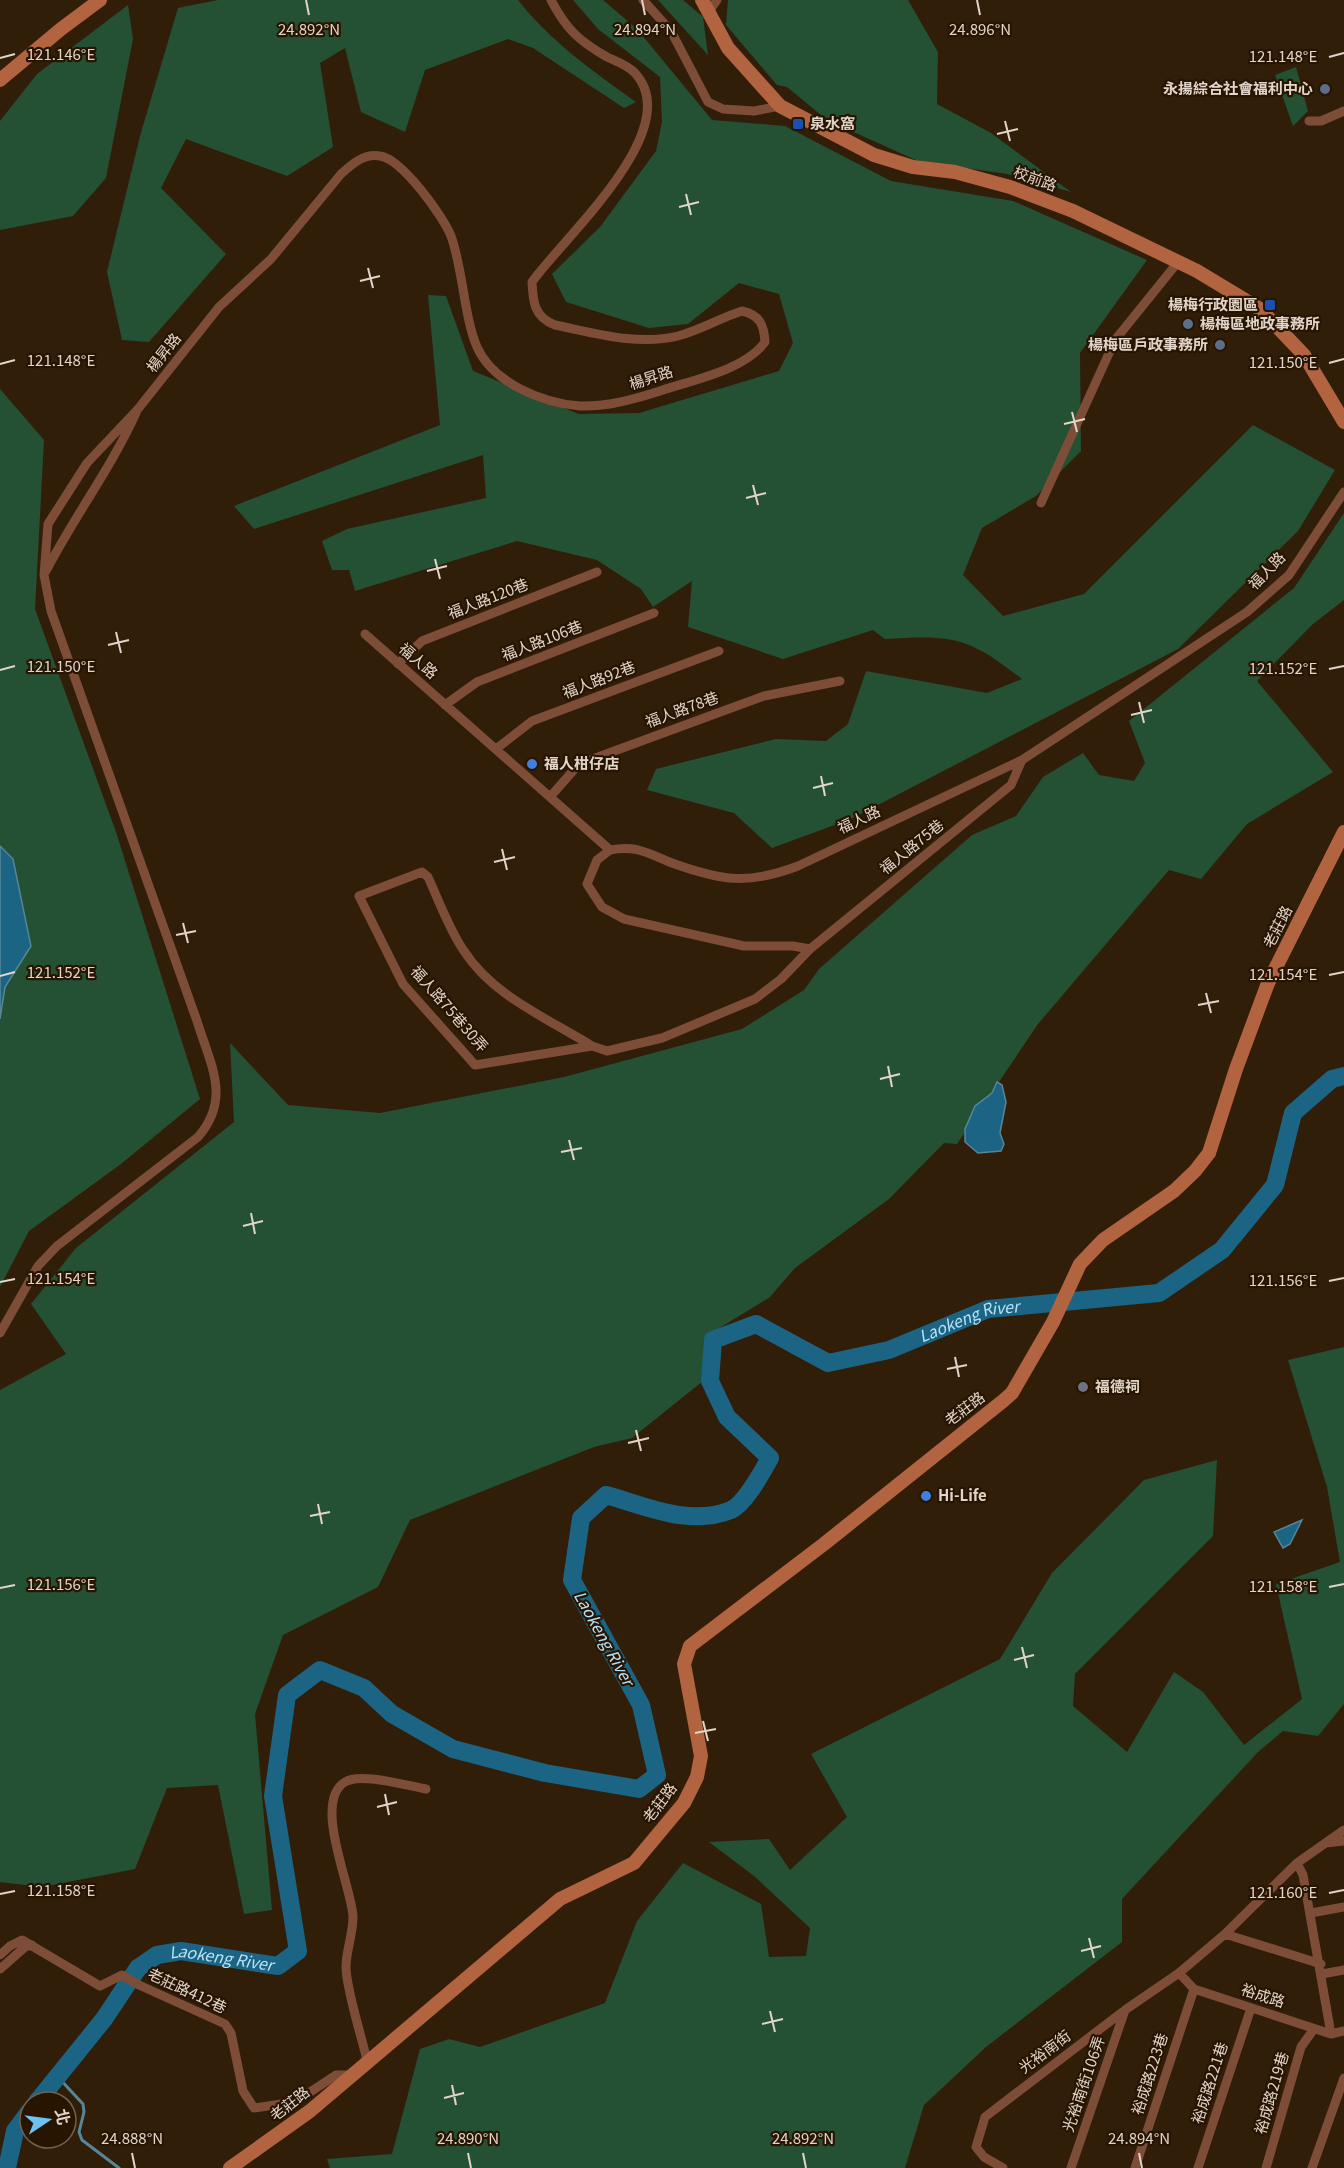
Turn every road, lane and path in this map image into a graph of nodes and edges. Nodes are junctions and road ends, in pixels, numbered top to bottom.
1 (100, 0) edge
2 (551, 0) edge
3 (643, 0) edge
4 (717, 0) edge
5 (705, 6) edge
6 (0, 80) edge
7 (780, 106) junction
8 (1344, 111) edge
9 (1309, 121) dead end
10 (1178, 262) junction
11 (138, 409) junction
12 (1344, 422) edge
13 (1344, 492) edge
14 (1041, 502) dead end
15 (597, 572) dead end
16 (44, 575) junction
17 (654, 614) dead end
18 (364, 634) dead end
19 (719, 651) dead end
20 (398, 664) junction
21 (840, 681) dead end
22 (446, 705) junction
23 (496, 749) junction
24 (1022, 760) junction
25 (550, 797) junction
26 (1344, 832) edge
27 (610, 850) junction
28 (810, 949) junction
29 (592, 1046) junction
30 (0, 1333) edge
31 (426, 1789) dead end
32 (1344, 1830) edge
33 (1344, 1840) edge
34 (1323, 1844) junction
35 (1297, 1863) junction
36 (1344, 1907) edge
37 (1311, 1913) junction
38 (1225, 1934) junction
39 (32, 1945) junction
40 (0, 1955) edge
41 (0, 1969) edge
42 (1321, 1969) junction
43 (1344, 1970) edge
44 (1179, 1973) junction
45 (1194, 1989) junction
46 (1251, 2008) junction
47 (1125, 2010) junction
48 (1314, 2029) junction
49 (1344, 2031) edge
50 (1331, 2034) junction
51 (367, 2061) junction
52 (352, 2074) junction
53 (1343, 2078) edge
54 (230, 2168) edge
55 (1003, 2168) edge
56 (1071, 2168) edge
57 (1135, 2168) edge
58 (1198, 2168) edge
59 (1266, 2168) edge
60 (1312, 2168) edge

1 - 6 street
2 - 11 street, 楊昇路
3 - 7 street
4 - 5 street
5 - 7 street, 校前路
7 - 10 street, 校前路
8 - 9 street
10 - 12 street, 校前路
10 - 14 street
11 - 16 street
11 - 16 street
13 - 24 street, 福人路
15 - 20 street, 福人路120巷
16 - 30 street
17 - 22 street, 福人路106巷
18 - 20 street, 福人路
19 - 23 street, 福人路92巷
20 - 22 street, 福人路
21 - 25 street, 福人路78巷
22 - 23 street, 福人路
23 - 25 street, 福人路
24 - 27 street, 福人路
24 - 28 street, 福人路75巷
25 - 27 street, 福人路
26 - 51 street, 老莊路
27 - 28 street
28 - 29 street, 福人路75巷
29 - 29 street, 福人路75巷30弄
31 - 51 street
32 - 34 street, 光裕南街
33 - 34 street
34 - 35 street, 光裕南街
35 - 37 street
35 - 38 street, 光裕南街
36 - 37 street
37 - 42 street
38 - 42 street
38 - 44 street, 光裕南街
39 - 40 street
39 - 41 street
39 - 52 street, 老莊路412巷
42 - 43 street
42 - 50 street
44 - 45 street, 裕成路
44 - 47 street, 光裕南街
45 - 46 street, 裕成路
45 - 57 street, 裕成路223巷
46 - 48 street, 裕成路
46 - 58 street, 裕成路221巷
47 - 55 street, 光裕南街
47 - 56 street, 光裕南街106弄
48 - 50 street, 裕成路
48 - 59 street, 裕成路219巷
49 - 50 street, 裕成路
51 - 52 street, 老莊路
52 - 54 street, 老莊路
53 - 60 street

